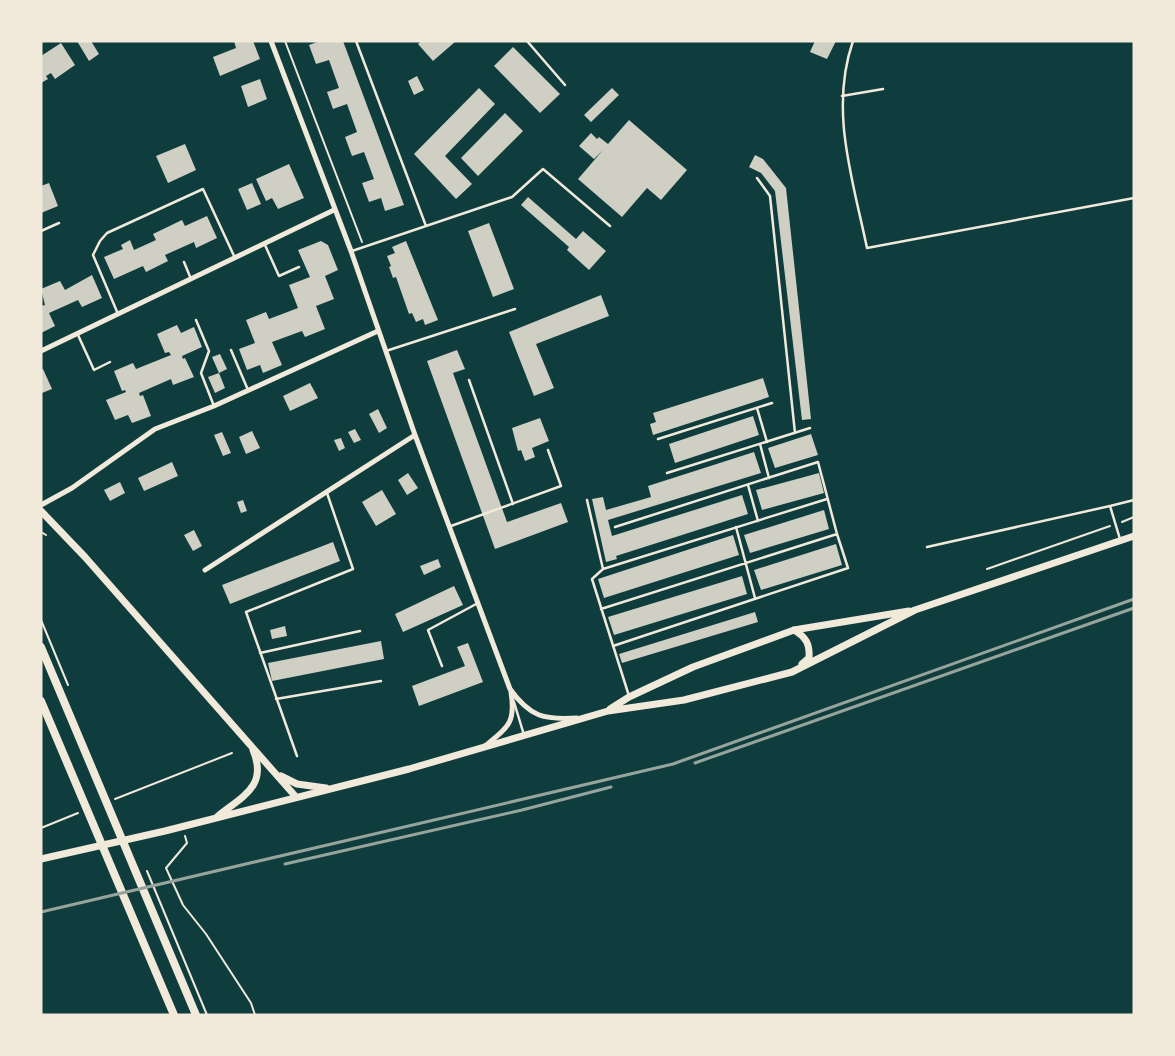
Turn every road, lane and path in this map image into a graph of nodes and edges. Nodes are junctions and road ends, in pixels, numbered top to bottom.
1 (271, 41) edge
2 (285, 41) edge
3 (356, 41) edge
4 (527, 41) edge
5 (853, 41) edge
6 (565, 85) dead end
7 (883, 89) dead end
8 (842, 96) junction
9 (757, 178) dead end
10 (1134, 198) edge
11 (334, 210) junction
12 (60, 223) dead end
13 (426, 226) junction
14 (610, 226) dead end
15 (41, 231) edge
16 (265, 243) junction
17 (364, 247) junction
18 (351, 251) junction
19 (235, 258) junction
20 (184, 262) dead end
21 (299, 267) dead end
22 (191, 278) junction
23 (515, 308) dead end
24 (118, 314) junction
25 (196, 320) dead end
26 (378, 331) junction
27 (78, 333) junction
28 (231, 350) dead end
29 (41, 351) edge
30 (386, 351) junction
31 (110, 362) dead end
32 (469, 380) dead end
33 (248, 390) junction
34 (772, 403) dead end
35 (214, 406) junction
36 (756, 408) junction
37 (810, 428) dead end
38 (795, 433) junction
39 (415, 434) junction
40 (658, 439) dead end
41 (767, 442) junction
42 (760, 444) junction
43 (548, 450) dead end
44 (666, 474) dead end
45 (769, 478) junction
46 (748, 484) junction
47 (327, 492) junction
48 (827, 499) junction
49 (587, 500) dead end
50 (1134, 500) edge
51 (513, 504) junction
52 (41, 505) edge
53 (1110, 506) junction
54 (41, 511) edge
55 (1134, 517) edge
56 (758, 521) junction
57 (1115, 524) junction
58 (450, 527) junction
59 (615, 527) dead end
60 (736, 527) junction
61 (41, 532) edge
62 (837, 534) junction
63 (46, 535) dead end
64 (1134, 536) edge
65 (1120, 540) junction
66 (927, 547) dead end
67 (745, 562) junction
68 (603, 569) junction
69 (986, 569) dead end
70 (205, 570) dead end
71 (755, 598) junction
72 (478, 603) junction
73 (601, 609) junction
74 (915, 610) junction
75 (41, 620) edge
76 (794, 630) junction
77 (360, 631) dead end
78 (613, 646) junction
79 (41, 647) edge
80 (260, 653) junction
81 (442, 666) dead end
82 (792, 672) junction
83 (381, 681) dead end
84 (68, 685) dead end
85 (510, 689) junction
86 (629, 697) junction
87 (276, 699) junction
88 (41, 701) edge
89 (608, 711) junction
90 (586, 717) junction
91 (524, 735) junction
92 (250, 743) junction
93 (482, 748) junction
94 (232, 753) dead end
95 (296, 756) dead end
96 (272, 769) junction
97 (331, 789) junction
98 (296, 798) junction
99 (114, 799) dead end
100 (87, 810) dead end
101 (215, 818) junction
102 (183, 826) junction
103 (41, 828) edge
104 (41, 858) edge
105 (174, 1015) edge
106 (196, 1015) edge
107 (255, 1015) edge

1 - 11 street
2 - 17 path
3 - 13 lane
4 - 6 lane
5 - 8 lane
7 - 8 lane
8 - 10 lane
9 - 38 lane
11 - 16 street
11 - 18 street
12 - 15 lane
13 - 14 lane
13 - 17 lane
16 - 19 street
16 - 21 lane
17 - 18 lane
18 - 26 street
19 - 22 street
19 - 24 lane
20 - 22 lane
22 - 24 street
23 - 30 lane
24 - 27 street
25 - 35 lane
26 - 30 street
26 - 33 street
27 - 29 street
27 - 31 lane
28 - 33 lane
30 - 39 street
32 - 51 lane
33 - 35 street
34 - 36 lane
35 - 52 street
36 - 40 lane
36 - 41 lane
37 - 38 lane
38 - 41 lane
39 - 47 street
39 - 58 street
41 - 42 lane
42 - 44 lane
42 - 45 lane
43 - 51 lane
45 - 46 lane
45 - 48 lane
46 - 56 lane
46 - 59 lane
47 - 70 street
47 - 80 lane
48 - 56 lane
48 - 62 lane
49 - 68 lane
50 - 53 lane
51 - 58 lane
53 - 57 lane
53 - 66 lane
54 - 92 street
55 - 57 path
56 - 60 lane
57 - 65 lane
57 - 69 path
58 - 72 street
60 - 67 lane
60 - 68 lane
61 - 63 path
62 - 67 lane
62 - 71 lane
64 - 65 street
65 - 74 street
67 - 71 lane
67 - 73 lane
68 - 73 lane
71 - 78 lane
72 - 81 lane
72 - 85 street
73 - 78 lane
74 - 76 street
74 - 82 street
75 - 84 path
76 - 82 street
76 - 86 street
77 - 80 lane
78 - 86 lane
79 - 106 main road
80 - 87 lane
82 - 89 street
83 - 87 lane
85 - 90 street
85 - 91 lane
85 - 93 street
86 - 89 street
87 - 95 lane
88 - 105 main road
89 - 90 street
90 - 91 street
91 - 93 street
92 - 96 street
92 - 101 street
93 - 97 street
94 - 99 path
96 - 97 street
96 - 98 street
97 - 98 street
98 - 101 street
100 - 103 path
101 - 102 street
102 - 104 street
102 - 107 path

